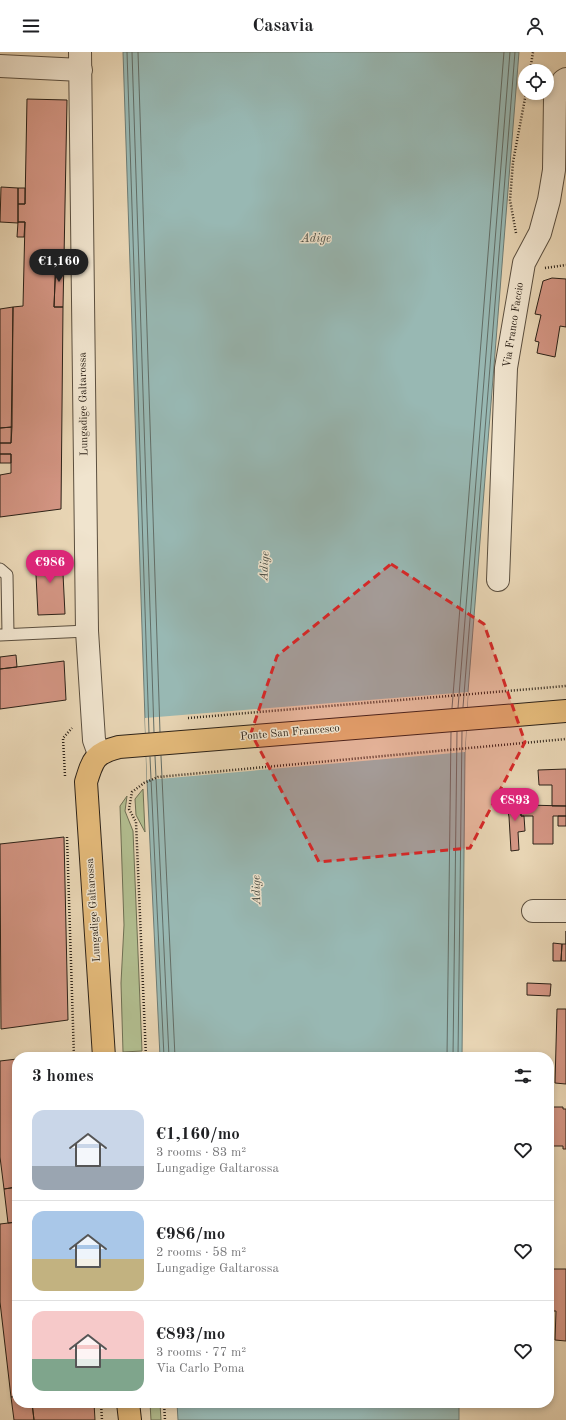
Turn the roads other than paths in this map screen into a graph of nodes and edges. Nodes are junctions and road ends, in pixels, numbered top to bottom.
1 (80, 61) edge
2 (0, 66) edge
3 (566, 79) edge
4 (0, 569) edge
5 (498, 580) dead end
6 (87, 631) junction
7 (4, 635) edge
8 (566, 711) edge
9 (103, 755) junction
10 (533, 911) dead end
11 (566, 911) edge
12 (104, 1052) edge
13 (129, 1408) edge
14 (130, 1420) edge

1 - 2 street
1 - 6 street, Lungadige Galtarossa
3 - 5 street, Via Franco Faccio
4 - 7 lane
6 - 7 lane
6 - 9 street, Lungadige Galtarossa
8 - 9 main road, Ponte San Francesco
9 - 12 main road, Lungadige Galtarossa
10 - 11 street
13 - 14 main road

